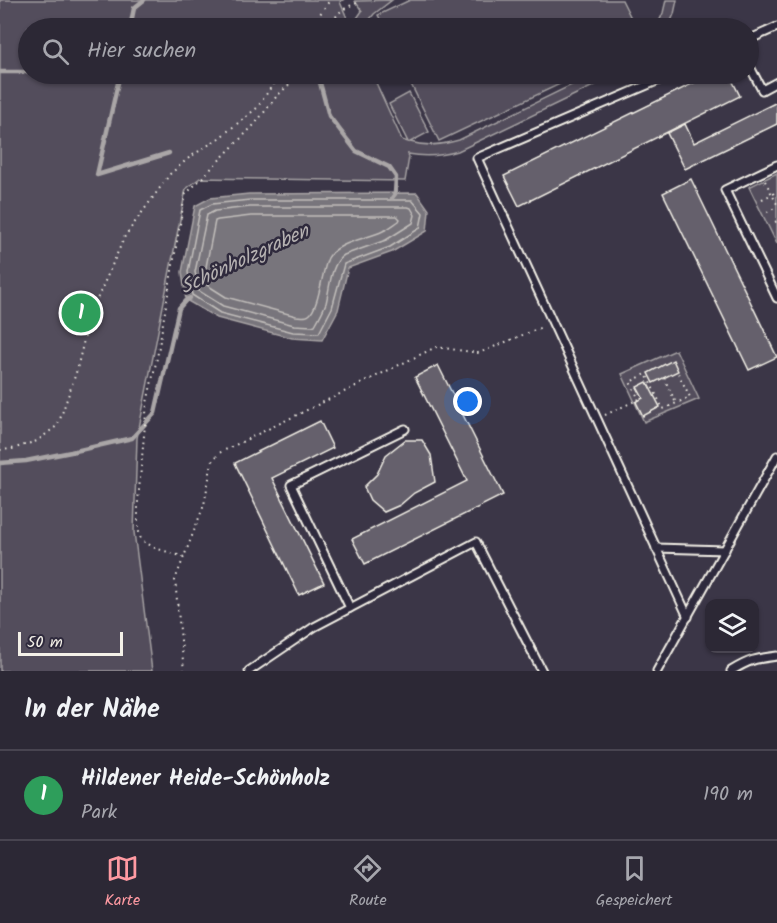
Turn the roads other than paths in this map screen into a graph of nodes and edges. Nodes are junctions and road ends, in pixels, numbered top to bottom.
1 (777, 27) edge
2 (759, 35) edge
3 (777, 82) edge
4 (650, 84) edge
5 (759, 84) edge
6 (777, 165) edge
7 (777, 298) edge
8 (405, 429) dead end
9 (777, 456) edge
10 (656, 549) junction
11 (725, 550) junction
12 (350, 608) junction
13 (688, 617) junction
14 (777, 656) edge
15 (249, 671) edge
16 (542, 671) edge
17 (657, 671) edge
18 (731, 671) edge

1 - 2 lane
3 - 5 lane
4 - 10 lane
6 - 7 lane
8 - 12 lane
9 - 11 lane
10 - 11 lane
10 - 13 lane
11 - 13 lane
12 - 15 lane
12 - 16 lane
13 - 17 lane
14 - 18 lane

